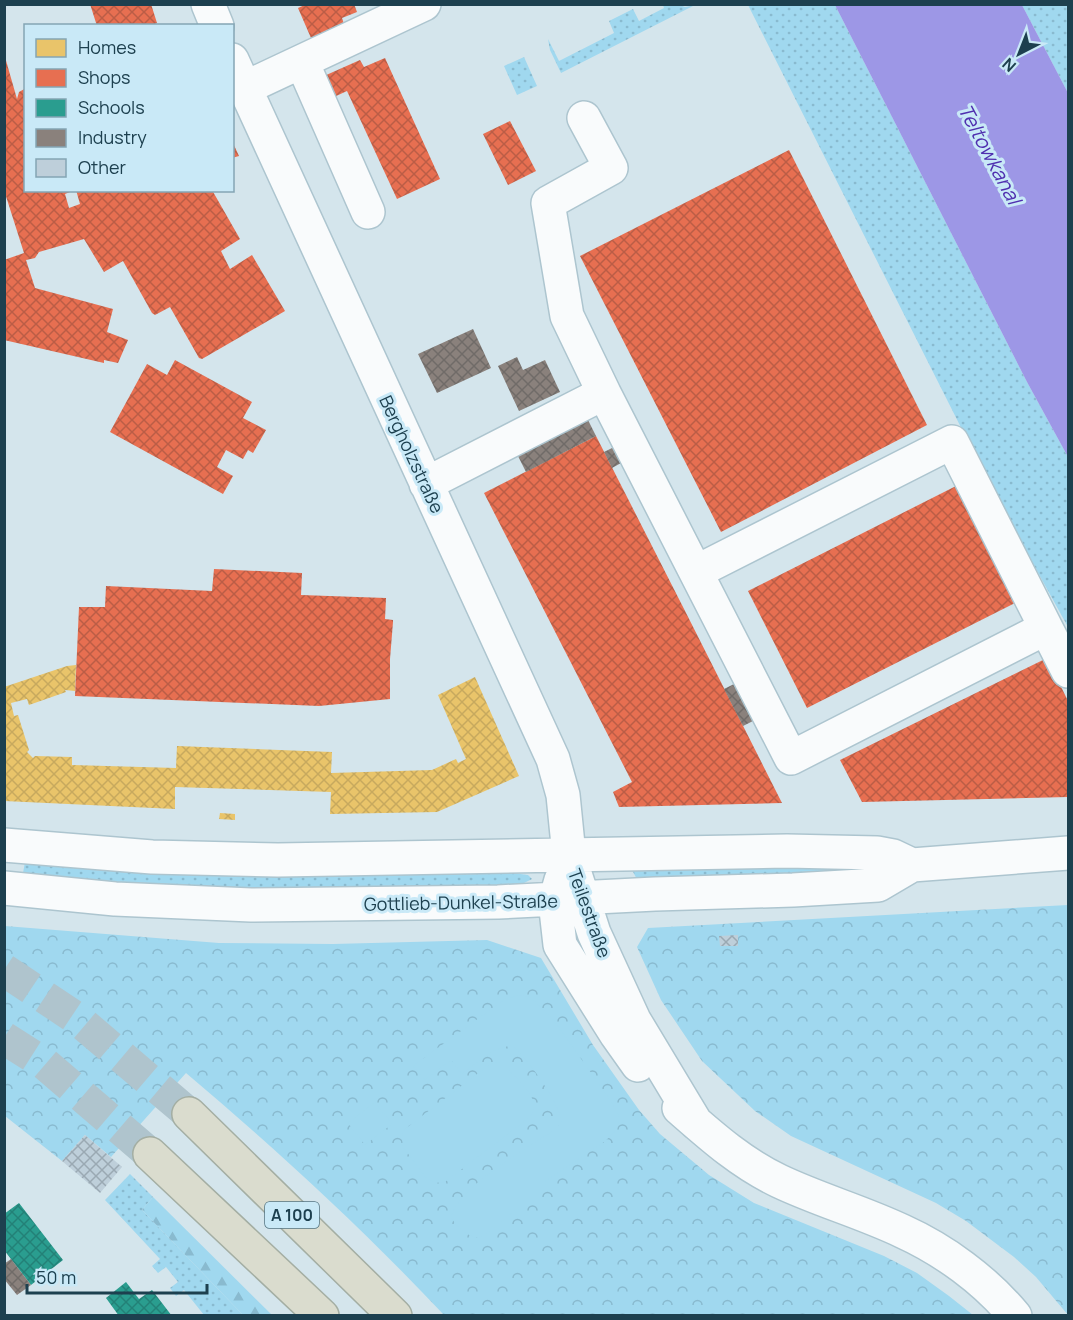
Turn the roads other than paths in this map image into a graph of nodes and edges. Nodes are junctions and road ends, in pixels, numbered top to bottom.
1 (208, 4) edge
2 (424, 4) edge
3 (217, 24) edge
4 (302, 62) junction
5 (239, 74) edge
6 (584, 118) dead end
7 (368, 212) dead end
8 (604, 393) junction
9 (426, 484) junction
10 (696, 572) junction
11 (1046, 628) junction
12 (1068, 671) edge
13 (4, 845) edge
14 (1068, 853) edge
15 (569, 855) junction
16 (912, 865) junction
17 (4, 888) edge
18 (569, 900) junction
19 (189, 1114) tunnel mouth
20 (150, 1154) tunnel mouth
21 (322, 1316) edge
22 (395, 1316) edge
23 (1015, 1316) edge

1 - 3 street
2 - 4 street
4 - 5 street
4 - 7 street
5 - 9 street, Bergholzstraße
6 - 8 street
8 - 9 street
8 - 10 street
9 - 15 street, Bergholzstraße
10 - 11 street
10 - 11 street
11 - 12 street
13 - 15 street, Gottlieb-Dunkel-Straße
14 - 16 street, Gottlieb-Dunkel-Straße
15 - 16 street, Gottlieb-Dunkel-Straße
15 - 18 street, Teilestraße
16 - 18 street, Gottlieb-Dunkel-Straße
17 - 18 street, Gottlieb-Dunkel-Straße
18 - 23 street, Teilestraße
19 - 22 highway, A 100
20 - 21 highway, A 100

